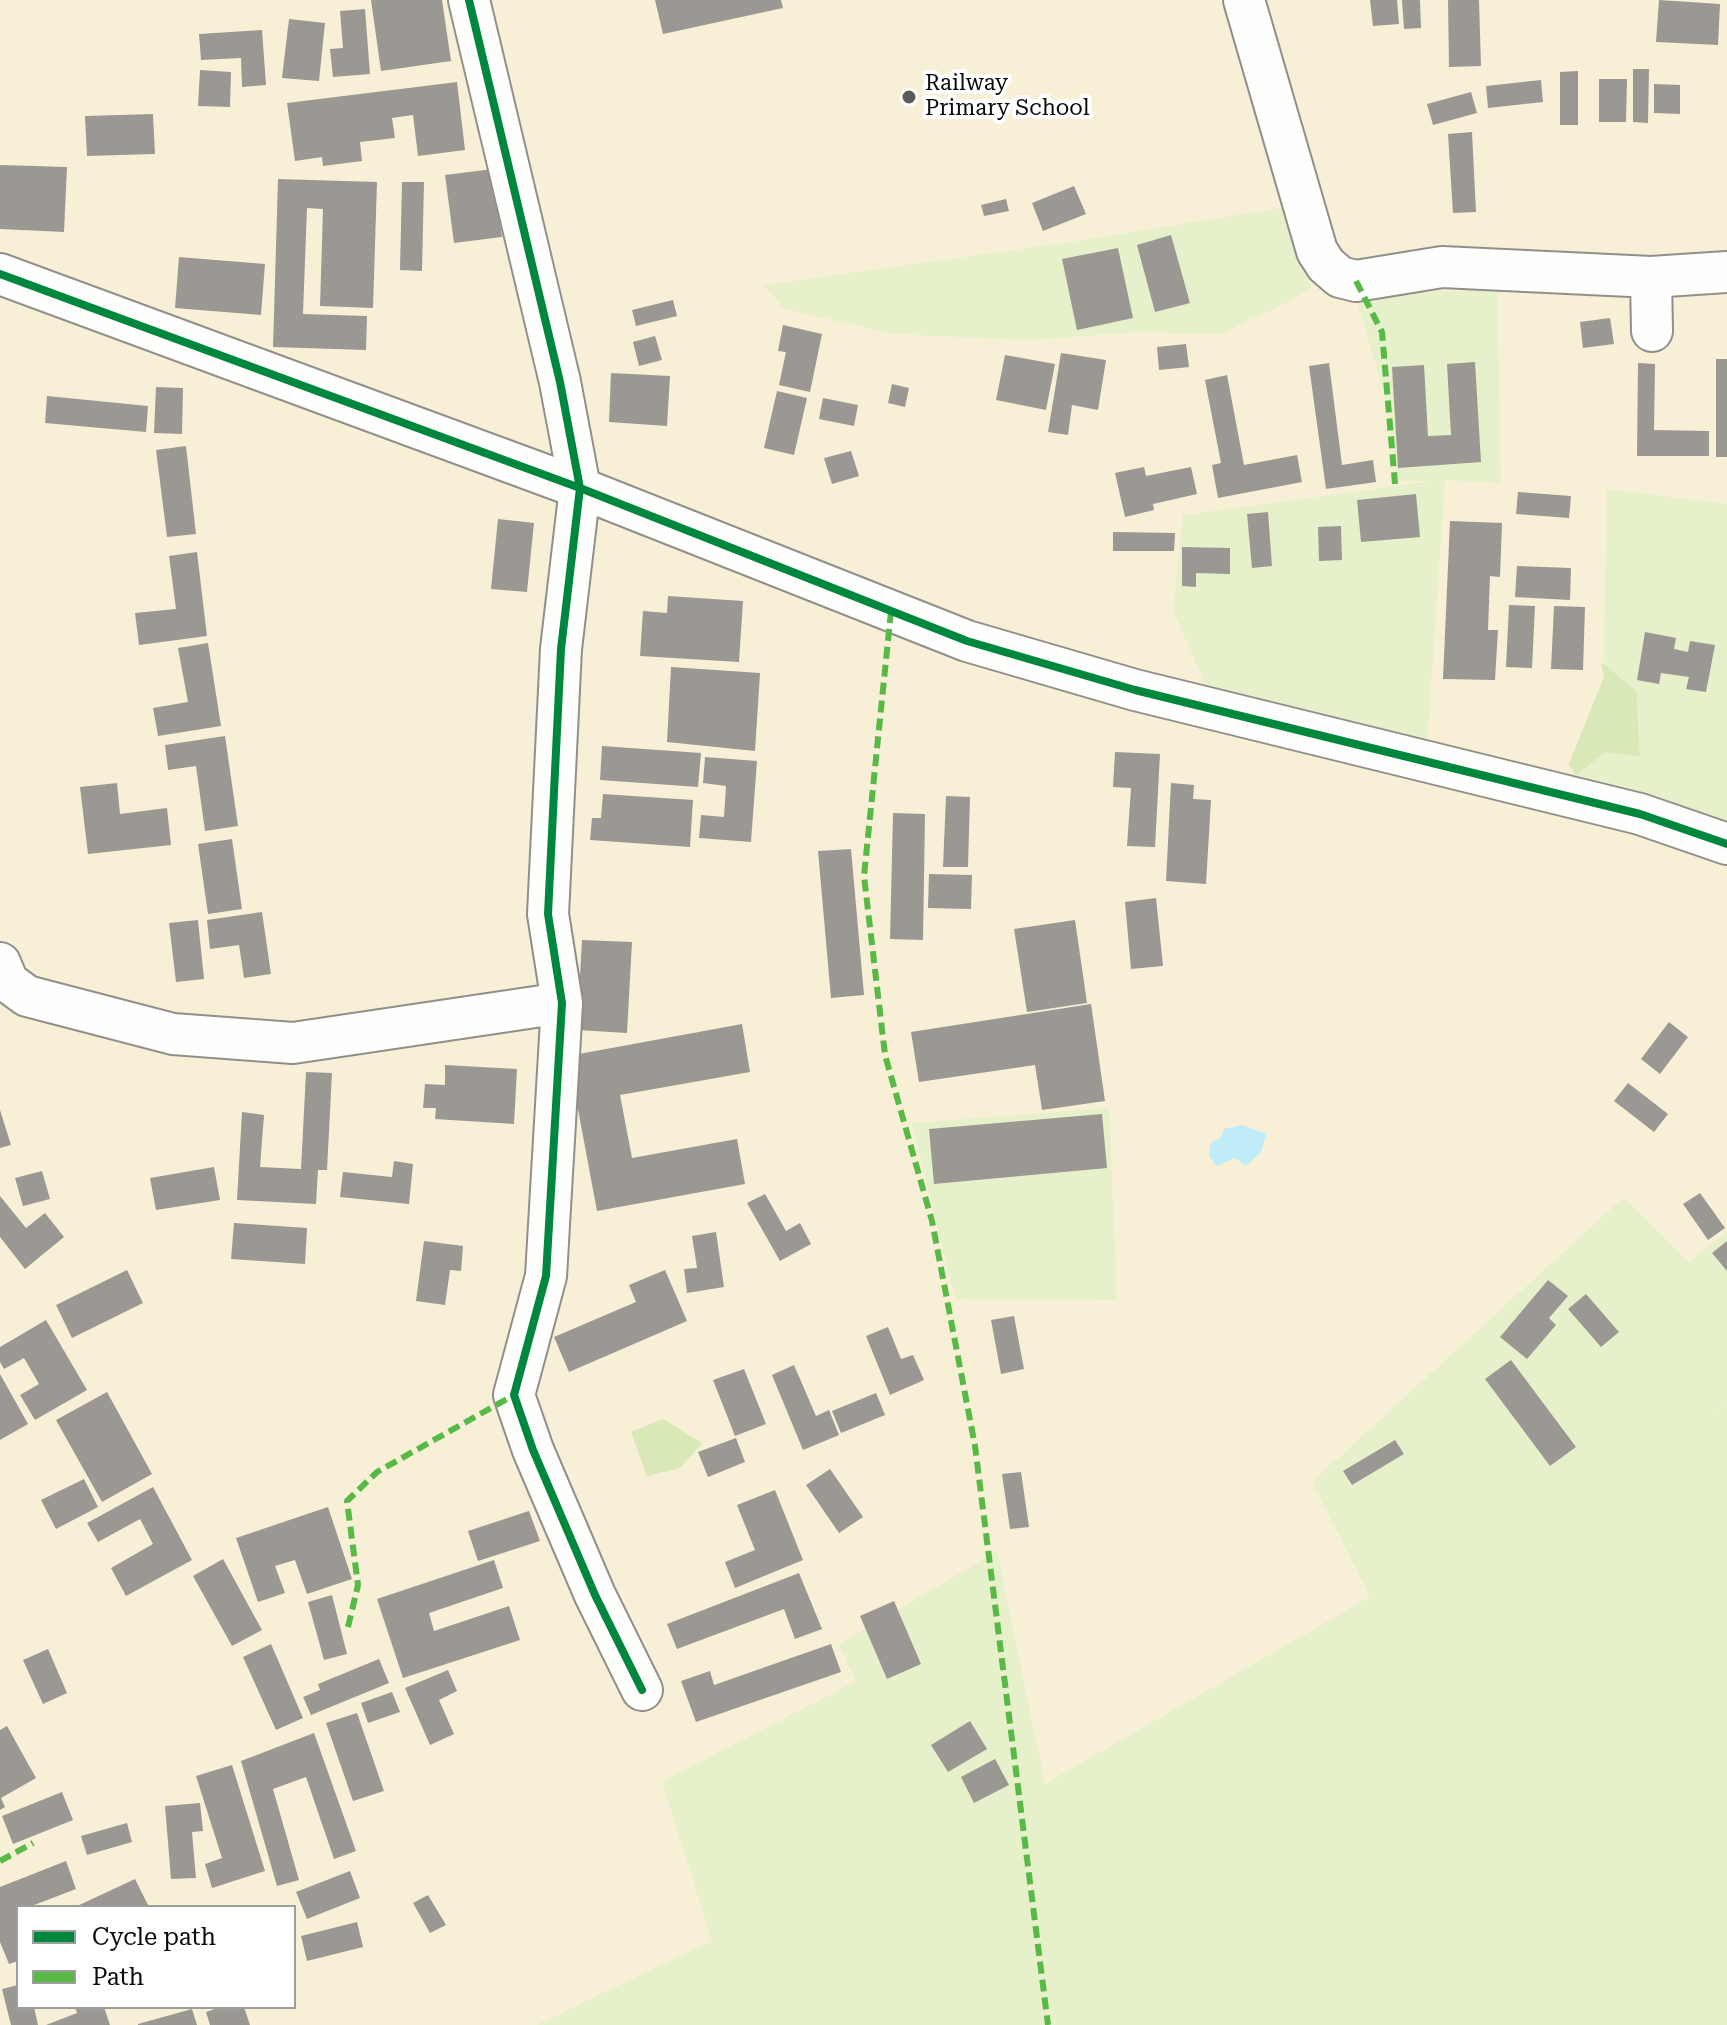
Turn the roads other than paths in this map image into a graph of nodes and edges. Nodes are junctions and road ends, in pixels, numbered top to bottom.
1 (469, 0) edge
2 (1244, 0) edge
3 (1727, 272) edge
4 (0, 274) edge
5 (1651, 277) junction
6 (1652, 331) dead end
7 (580, 488) junction
8 (1727, 844) edge
9 (0, 963) edge
10 (562, 1003) junction
11 (642, 1690) dead end

1 - 7 street
2 - 5 street
3 - 5 street
4 - 7 street
5 - 6 street
7 - 8 street
7 - 10 street
9 - 10 street
10 - 11 street

